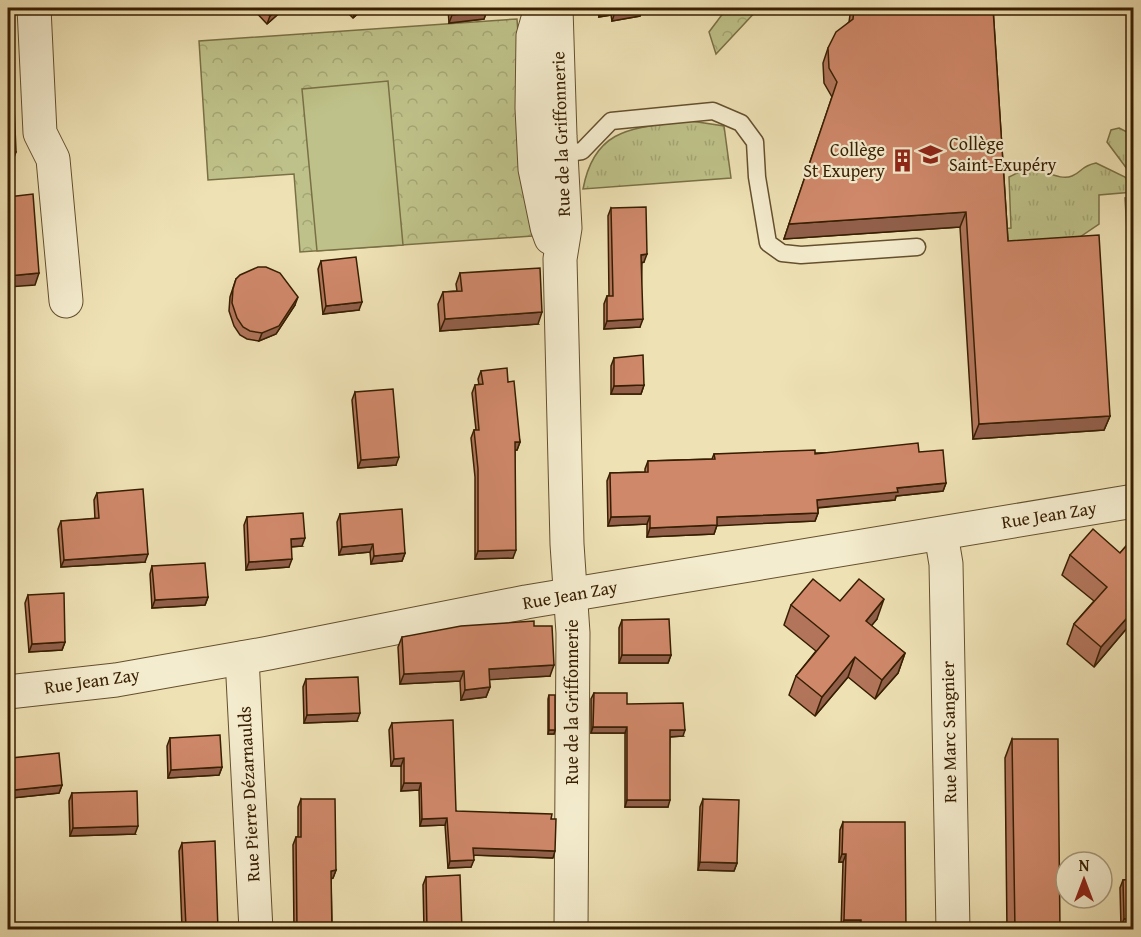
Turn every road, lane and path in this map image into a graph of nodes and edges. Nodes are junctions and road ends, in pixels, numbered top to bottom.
1 (33, 8) edge
2 (541, 8) edge
3 (556, 8) edge
4 (562, 154) junction
5 (917, 247) dead end
6 (560, 260) junction
7 (66, 301) dead end
8 (1134, 501) edge
9 (941, 534) junction
10 (569, 595) junction
11 (242, 658) junction
12 (8, 692) edge
13 (256, 930) edge
14 (571, 930) edge
15 (952, 930) edge

1 - 7 street
2 - 6 street, Rue de la Griffonnerie
3 - 4 street, Rue de la Griffonnerie
4 - 5 lane
4 - 6 street, Rue de la Griffonnerie
6 - 10 street, Rue de la Griffonnerie
8 - 9 street, Rue Jean Zay
9 - 10 street, Rue Jean Zay
9 - 15 street, Rue Marc Sangnier
10 - 11 street, Rue Jean Zay
10 - 14 street, Rue de la Griffonnerie
11 - 12 street, Rue Jean Zay
11 - 13 street, Rue Pierre Dézarnaulds

